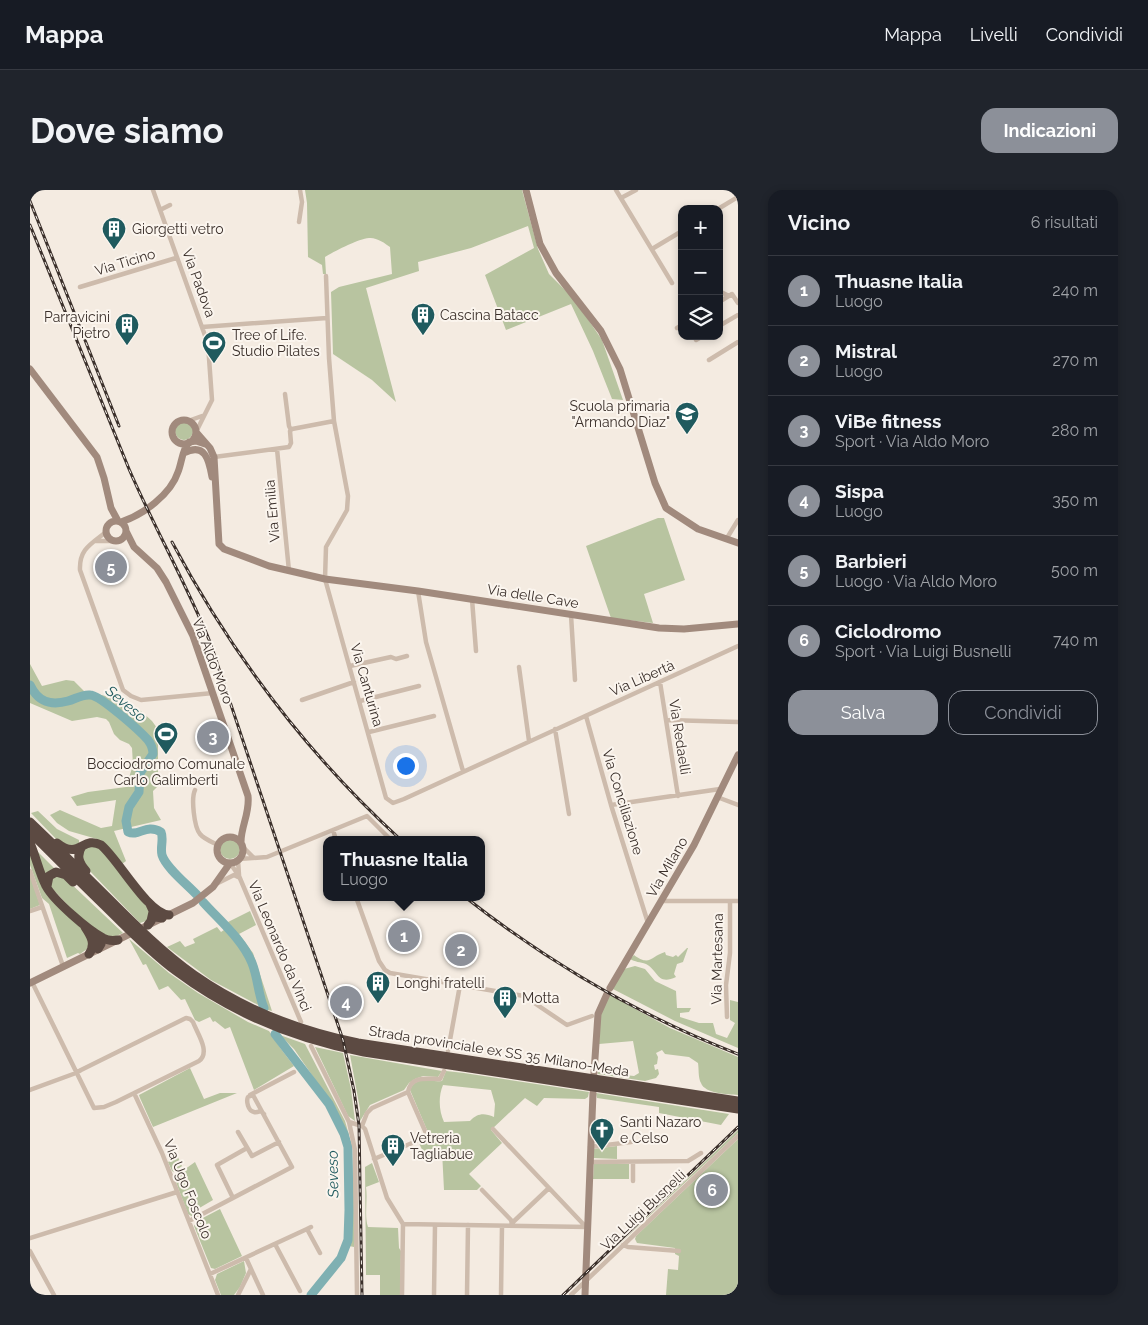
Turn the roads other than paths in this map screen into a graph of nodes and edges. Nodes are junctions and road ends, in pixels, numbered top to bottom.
1 (154, 190) edge
2 (300, 190) edge
3 (526, 190) edge
4 (616, 190) edge
5 (636, 190) edge
6 (738, 197) edge
7 (621, 198) junction
8 (170, 205) dead end
9 (723, 206) edge
10 (160, 210) junction
11 (299, 222) dead end
12 (678, 235) edge
13 (652, 249) junction
14 (176, 258) junction
15 (326, 276) dead end
16 (672, 283) dead end
17 (80, 287) dead end
18 (723, 293) edge
19 (729, 296) junction
20 (723, 300) edge
21 (738, 304) edge
22 (738, 315) edge
23 (327, 318) junction
24 (723, 324) edge
25 (202, 327) junction
26 (738, 342) edge
27 (709, 360) dead end
28 (30, 369) edge
29 (285, 394) dead end
30 (205, 414) junction
31 (188, 420) junction
32 (334, 421) junction
33 (290, 430) junction
34 (196, 432) junction
35 (177, 442) junction
36 (189, 442) junction
37 (207, 445) junction
38 (277, 449) junction
39 (184, 453) junction
40 (214, 457) junction
41 (181, 462) junction
42 (216, 493) junction
43 (111, 508) junction
44 (135, 517) junction
45 (738, 520) edge
46 (120, 522) junction
47 (109, 524) junction
48 (126, 530) junction
49 (106, 532) junction
50 (727, 538) junction
51 (94, 541) junction
52 (114, 541) junction
53 (738, 543) edge
54 (134, 547) junction
55 (289, 571) junction
56 (325, 579) junction
57 (418, 592) junction
58 (472, 599) junction
59 (571, 615) junction
60 (738, 624) edge
61 (738, 646) edge
62 (476, 651) dead end
63 (407, 656) dead end
64 (350, 666) junction
65 (519, 667) dead end
66 (575, 680) dead end
67 (354, 682) junction
68 (660, 682) junction
69 (419, 686) dead end
70 (213, 693) junction
71 (302, 700) dead end
72 (360, 701) junction
73 (434, 716) dead end
74 (586, 716) junction
75 (666, 720) junction
76 (738, 722) edge
77 (555, 729) junction
78 (369, 732) junction
79 (528, 741) junction
80 (737, 760) edge
81 (462, 771) junction
82 (195, 790) dead end
83 (719, 793) junction
84 (678, 796) junction
85 (386, 798) joint
86 (611, 805) junction
87 (738, 805) edge
88 (569, 814) dead end
89 (30, 821) edge
90 (244, 824) junction
91 (333, 830) junction
92 (30, 832) edge
93 (230, 836) junction
94 (335, 836) edge
95 (387, 836) edge
96 (30, 842) edge
97 (218, 845) junction
98 (242, 845) junction
99 (82, 846) junction
100 (255, 858) junction
101 (221, 859) junction
102 (239, 859) junction
103 (230, 863) junction
104 (30, 871) edge
105 (221, 877) junction
106 (239, 877) junction
107 (215, 885) junction
108 (48, 889) junction
109 (104, 900) junction
110 (357, 901) edge
111 (662, 901) junction
112 (730, 901) junction
113 (738, 901) edge
114 (42, 907) junction
115 (30, 911) edge
116 (150, 922) junction
117 (648, 923) junction
118 (118, 940) junction
119 (98, 944) junction
120 (89, 954) joint
121 (63, 966) junction
122 (31, 982) edge
123 (460, 985) junction
124 (595, 1015) junction
125 (728, 1017) dead end
126 (300, 1025) junction
127 (306, 1034) junction
128 (312, 1043) junction
129 (343, 1044) junction
130 (446, 1061) junction
131 (294, 1072) dead end
132 (76, 1073) junction
133 (594, 1083) junction
134 (30, 1090) edge
135 (408, 1092) junction
136 (134, 1093) junction
137 (249, 1096) junction
138 (738, 1101) edge
139 (738, 1109) edge
140 (264, 1114) junction
141 (349, 1122) junction
142 (362, 1126) junction
143 (493, 1129) dead end
144 (238, 1132) dead end
145 (738, 1136) edge
146 (280, 1142) junction
147 (631, 1142) dead end
148 (590, 1147) junction
149 (247, 1148) junction
150 (702, 1153) dead end
151 (374, 1159) junction
152 (590, 1162) junction
153 (633, 1162) junction
154 (633, 1181) dead end
155 (549, 1188) junction
156 (482, 1190) dead end
157 (177, 1192) junction
158 (233, 1198) junction
159 (188, 1221) junction
160 (403, 1224) junction
161 (436, 1224) junction
162 (512, 1224) junction
163 (468, 1225) junction
164 (502, 1226) junction
165 (587, 1227) junction
166 (30, 1238) edge
167 (275, 1244) junction
168 (623, 1244) junction
169 (30, 1251) edge
170 (679, 1251) dead end
171 (320, 1253) dead end
172 (246, 1258) junction
173 (251, 1269) junction
174 (210, 1274) junction
175 (586, 1279) junction
176 (300, 1291) dead end
177 (54, 1295) edge
178 (218, 1295) edge
179 (238, 1295) edge
180 (263, 1295) edge
181 (357, 1295) edge
182 (402, 1295) edge
183 (434, 1295) edge
184 (467, 1295) edge
185 (501, 1295) edge
186 (571, 1295) edge
187 (585, 1295) edge

1 - 10 street, Via Padova
2 - 11 street
3 - 50 street
4 - 7 street
5 - 7 street
6 - 9 street
7 - 13 street
8 - 10 street
10 - 14 street, Via Padova
12 - 13 street
13 - 16 street
14 - 17 street, Via Ticino
14 - 25 street, Via Padova
15 - 23 street, Via Canturina
18 - 19 street
19 - 20 street
19 - 21 street
22 - 24 street
23 - 25 street
23 - 32 street, Via Canturina
25 - 30 street, Via Padova
26 - 27 street
28 - 43 street
29 - 33 street
30 - 31 street
30 - 34 street, Via Padova
31 - 34 street
31 - 35 street
32 - 33 street
32 - 56 street, Via Canturina
33 - 38 street
34 - 36 street
34 - 37 street
35 - 36 street
35 - 41 street
36 - 37 street
36 - 39 street
37 - 40 street
38 - 40 street
38 - 55 street, Via Emilia
39 - 41 street
39 - 42 street
40 - 42 street
41 - 44 street
42 - 55 street
43 - 46 street
43 - 47 street
44 - 46 street
44 - 48 street
45 - 50 street
46 - 47 street
46 - 48 street
47 - 49 street
48 - 52 street
48 - 54 street, Via Aldo Moro
49 - 51 street
49 - 52 street
50 - 53 street
51 - 52 street
51 - 70 street
52 - 54 street, Via Aldo Moro
54 - 70 street, Via Aldo Moro
55 - 56 street
56 - 57 street, Via delle Cave
56 - 64 street, Via Canturina
57 - 58 street, Via delle Cave
57 - 81 street
58 - 59 street, Via delle Cave
58 - 62 street
59 - 60 street, Via delle Cave
59 - 66 street
61 - 68 street, Via Libertà
63 - 64 street
64 - 67 street, Via Canturina
65 - 79 street
67 - 71 street
67 - 72 street, Via Canturina
68 - 74 street, Via Libertà
68 - 75 street, Via Redaelli
69 - 72 street
70 - 90 street, Via Aldo Moro
72 - 78 street, Via Canturina
73 - 78 street
74 - 77 street, Via Libertà
74 - 86 street, Via Conciliazione
75 - 76 street
75 - 84 street, Via Redaelli
77 - 79 street, Via Libertà
77 - 88 street
78 - 85 street, Via Canturina
79 - 81 street, Via Libertà
80 - 83 street, Via Milano
81 - 85 street, Via Libertà
82 - 97 street
83 - 84 street
83 - 87 street
83 - 111 street, Via Milano
84 - 86 street
86 - 117 street, Via Conciliazione
89 - 99 highway
89 - 109 highway, Strada provinciale ex SS 35 Milano-Meda
90 - 93 street
90 - 98 street, Via Aldo Moro
91 - 94 street
91 - 95 street
91 - 100 street
92 - 109 highway, Strada provinciale ex SS 35 Milano-Meda
93 - 97 street
93 - 98 street
96 - 108 highway
97 - 101 street
98 - 100 street
98 - 102 street
99 - 109 highway
99 - 116 highway
100 - 102 street
101 - 103 street
101 - 105 street
102 - 103 street
102 - 106 street
103 - 105 street
103 - 106 street
104 - 114 street
105 - 107 street
106 - 107 street
106 - 126 street, Via Leonardo da Vinci
107 - 116 street
108 - 109 highway
108 - 119 highway
109 - 116 highway, Strada provinciale ex SS 35 Milano-Meda
110 - 123 street
111 - 112 street, Via Martesana
111 - 117 street, Via Milano
112 - 113 street, Via Martesana
112 - 125 street, Via Martesana
114 - 115 street
114 - 121 street
116 - 118 street
116 - 126 highway, Strada provinciale ex SS 35 Milano-Meda
116 - 127 highway, Strada provinciale ex SS 35 Milano-Meda
117 - 124 street, Via Milano
118 - 119 street
118 - 119 highway
119 - 120 highway
120 - 121 street
121 - 122 street
122 - 132 street
123 - 124 street
123 - 130 street
124 - 133 street
126 - 127 highway, Strada provinciale ex SS 35 Milano-Meda
127 - 128 highway, Strada provinciale ex SS 35 Milano-Meda
127 - 129 highway, Strada provinciale ex SS 35 Milano-Meda
128 - 129 highway, Strada provinciale ex SS 35 Milano-Meda
128 - 141 street
129 - 130 highway, Strada provinciale ex SS 35 Milano-Meda
130 - 133 highway, Strada provinciale ex SS 35 Milano-Meda
130 - 135 street
131 - 137 street
132 - 134 street
132 - 136 street
132 - 136 street
133 - 138 highway, Strada provinciale ex SS 35 Milano-Meda
133 - 139 highway, Strada provinciale ex SS 35 Milano-Meda
133 - 148 street
135 - 142 street
135 - 151 street
136 - 157 street, Via Ugo Foscolo
137 - 140 street
137 - 140 street
140 - 146 street
141 - 142 street
141 - 181 street
142 - 151 street
143 - 155 street
144 - 149 street
145 - 168 street, Via Luigi Busnelli
146 - 149 street
146 - 158 street
147 - 148 street
148 - 152 street
149 - 158 street
150 - 153 street
151 - 160 street
152 - 153 street
152 - 165 street
153 - 154 street
155 - 162 street
155 - 165 street
156 - 162 street
157 - 159 street, Via Ugo Foscolo
157 - 166 street
158 - 159 street
159 - 174 street, Via Ugo Foscolo
160 - 161 street
160 - 182 street
161 - 163 street
161 - 183 street
162 - 164 street
162 - 165 street
163 - 164 street
163 - 184 street
164 - 185 street
165 - 175 street
167 - 171 street
167 - 172 street
167 - 176 street
168 - 170 street
168 - 175 street, Via Luigi Busnelli
169 - 177 street
172 - 173 street
172 - 174 street
173 - 179 street
173 - 180 street
174 - 178 street, Via Ugo Foscolo
175 - 186 street, Via Luigi Busnelli
175 - 187 street

